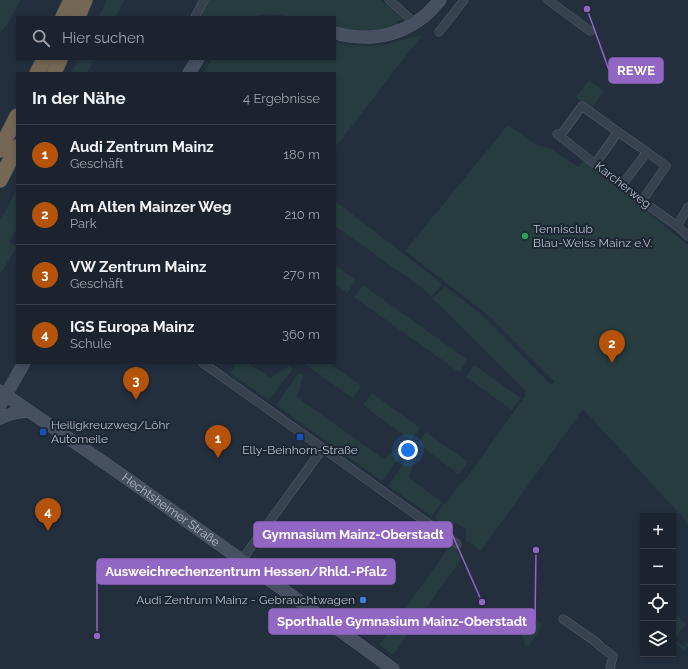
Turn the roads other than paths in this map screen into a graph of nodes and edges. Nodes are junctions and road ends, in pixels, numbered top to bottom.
1 (204, 0) edge
2 (389, 0) edge
3 (440, 0) edge
4 (464, 0) edge
5 (548, 0) edge
6 (81, 5) edge
7 (64, 16) edge
8 (196, 16) edge
9 (416, 23) junction
10 (590, 30) dead end
11 (439, 32) dead end
12 (336, 33) edge
13 (44, 60) edge
14 (60, 60) edge
15 (197, 60) edge
16 (38, 72) edge
17 (54, 72) edge
18 (190, 72) edge
19 (16, 118) edge
20 (618, 132) junction
21 (0, 150) edge
22 (16, 150) edge
23 (647, 152) junction
24 (595, 164) junction
25 (0, 180) edge
26 (622, 185) junction
27 (642, 200) junction
28 (688, 207) edge
29 (677, 226) junction
30 (688, 236) edge
31 (23, 364) edge
32 (204, 364) edge
33 (2, 397) edge
34 (29, 411) junction
35 (0, 418) edge
36 (323, 448) junction
37 (457, 544) dead end
38 (241, 561) junction
39 (563, 619) dead end
40 (393, 669) edge
41 (610, 669) edge

1 - 8 street
2 - 9 street
3 - 9 street
4 - 11 street
5 - 10 street
6 - 7 highway
9 - 12 street
13 - 16 highway
14 - 17 highway
15 - 18 street
19 - 21 highway
20 - 23 street
20 - 24 street
20 - 24 street, Karcherweg
22 - 25 highway
23 - 26 street
23 - 27 street
24 - 26 street, Karcherweg
26 - 27 street, Karcherweg
27 - 29 street, Karcherweg
28 - 29 street
29 - 30 street, Karcherweg
31 - 33 street
32 - 36 street
33 - 34 street, Hechtsheimer Straße
34 - 35 street
34 - 38 street, Hechtsheimer Straße
36 - 37 street
36 - 38 street
38 - 40 street, Hechtsheimer Straße
39 - 41 street

